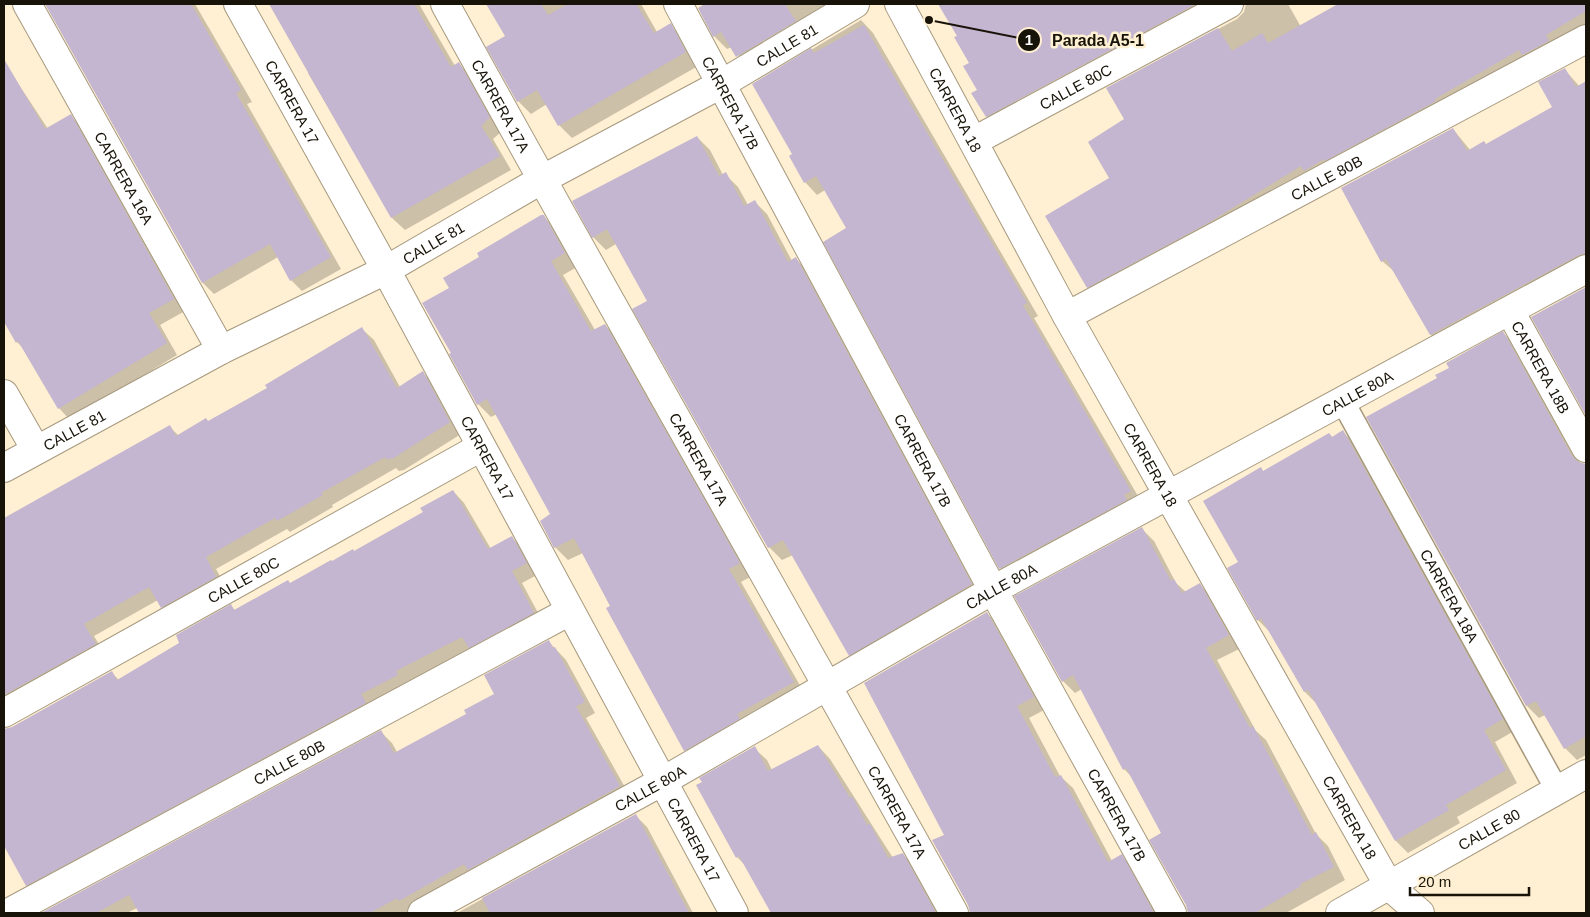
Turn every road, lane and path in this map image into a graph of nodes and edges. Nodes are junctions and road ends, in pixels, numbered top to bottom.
1 (27, 4) edge
2 (238, 4) edge
3 (445, 4) edge
4 (678, 4) edge
5 (855, 4) edge
6 (899, 4) edge
7 (1229, 4) edge
8 (1586, 39) edge
9 (723, 83) junction
10 (974, 141) junction
11 (541, 180) junction
12 (386, 270) junction
13 (1586, 270) edge
14 (1510, 311) junction
15 (1067, 316) junction
16 (221, 350) junction
17 (4, 394) edge
18 (1343, 402) junction
19 (482, 447) junction
20 (1586, 448) edge
21 (36, 450) junction
22 (4, 468) edge
23 (1166, 495) junction
24 (993, 590) junction
25 (570, 611) junction
26 (829, 686) junction
27 (4, 713) edge
28 (1586, 774) edge
29 (663, 781) junction
30 (1557, 790) junction
31 (1389, 886) junction
32 (8, 913) edge
33 (422, 913) edge
34 (734, 913) edge
35 (954, 913) edge
36 (1172, 913) edge
37 (1340, 913) edge
38 (1420, 913) edge

1 - 16 street, CARRERA 16A
2 - 12 street, CARRERA 17
3 - 11 street, CARRERA 17A
4 - 9 street, CARRERA 17B
5 - 9 street, CALLE 81
6 - 10 street, CARRERA 18
7 - 10 street, CALLE 80C
8 - 15 street, CALLE 80B
9 - 11 street, CALLE 81
9 - 24 street, CARRERA 17B
10 - 15 street, CARRERA 18
11 - 12 street, CALLE 81
11 - 26 street, CARRERA 17A
12 - 16 street, CALLE 81
12 - 19 street, CARRERA 17
13 - 14 street, CALLE 80A
14 - 18 street, CALLE 80A
14 - 20 street, CARRERA 18B
15 - 23 street, CARRERA 18
16 - 21 street, CALLE 81
17 - 21 street
18 - 23 street, CALLE 80A
18 - 30 lane, CARRERA 18A
19 - 25 street, CARRERA 17
19 - 27 street, CALLE 80C
21 - 22 street, CALLE 81
23 - 24 street, CALLE 80A
23 - 31 street, CARRERA 18
24 - 26 street, CALLE 80A
24 - 36 street, CARRERA 17B
25 - 29 street, CARRERA 17
25 - 32 street, CALLE 80B
26 - 29 street, CALLE 80A
26 - 35 street, CARRERA 17A
28 - 30 street, CALLE 80
29 - 33 street, CALLE 80A
29 - 34 street, CARRERA 17
30 - 31 street, CALLE 80
31 - 37 street, CALLE 80
31 - 38 street, CARRERA 18

